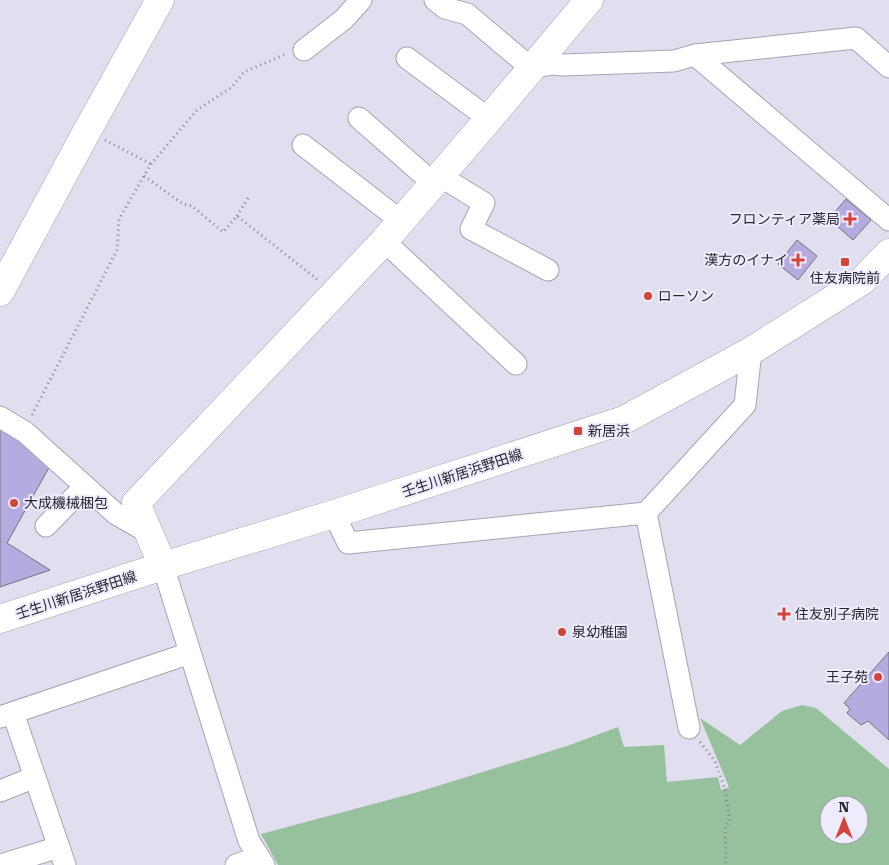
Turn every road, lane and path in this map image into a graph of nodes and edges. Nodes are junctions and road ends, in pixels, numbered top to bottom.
1 (160, 0) edge
2 (361, 0) edge
3 (435, 0) edge
4 (589, 0) edge
5 (304, 50) joint
6 (695, 55) junction
7 (407, 58) dead end
8 (889, 67) edge
9 (531, 68) junction
10 (359, 118) dead end
11 (489, 119) junction
12 (87, 131) junction
13 (303, 145) dead end
14 (151, 164) junction
15 (144, 176) junction
16 (437, 180) junction
17 (248, 198) dead end
18 (237, 216) junction
19 (889, 220) edge
20 (402, 221) junction
21 (384, 242) junction
22 (889, 254) edge
23 (548, 270) dead end
24 (0, 292) edge
25 (335, 293) junction
26 (751, 351) junction
27 (516, 364) dead end
28 (0, 417) edge
29 (24, 431) junction
30 (85, 486) junction
31 (646, 513) junction
32 (334, 514) junction
33 (46, 526) dead end
34 (149, 533) junction
35 (163, 566) junction
36 (0, 619) edge
37 (190, 653) junction
38 (7, 715) edge
39 (689, 728) joint
40 (35, 778) junction
41 (0, 791) edge
42 (62, 856) edge
43 (262, 861) edge
44 (1, 865) edge
45 (236, 865) edge
46 (725, 865) edge

1 - 12 street
2 - 5 street
3 - 9 street
4 - 9 street
5 - 14 path
6 - 8 street
6 - 9 street
6 - 19 street
7 - 11 street
9 - 11 street
10 - 16 street
11 - 16 street
12 - 14 path
12 - 24 street
13 - 20 street
14 - 15 path
15 - 18 path
15 - 29 path
16 - 20 street
16 - 23 street
17 - 18 path
18 - 25 path
20 - 21 street
21 - 25 street
21 - 27 street
22 - 26 street, 壬生川新居浜野田線
25 - 34 street
26 - 31 street
26 - 32 street, 壬生川新居浜野田線
28 - 29 street
29 - 30 street
30 - 33 street
30 - 34 street
31 - 32 street
31 - 39 street
32 - 35 street, 壬生川新居浜野田線
34 - 35 street
35 - 36 street, 壬生川新居浜野田線
35 - 37 street
37 - 38 street
37 - 43 street
38 - 40 street
39 - 46 path
40 - 41 street
40 - 42 street
42 - 44 street
43 - 45 street

